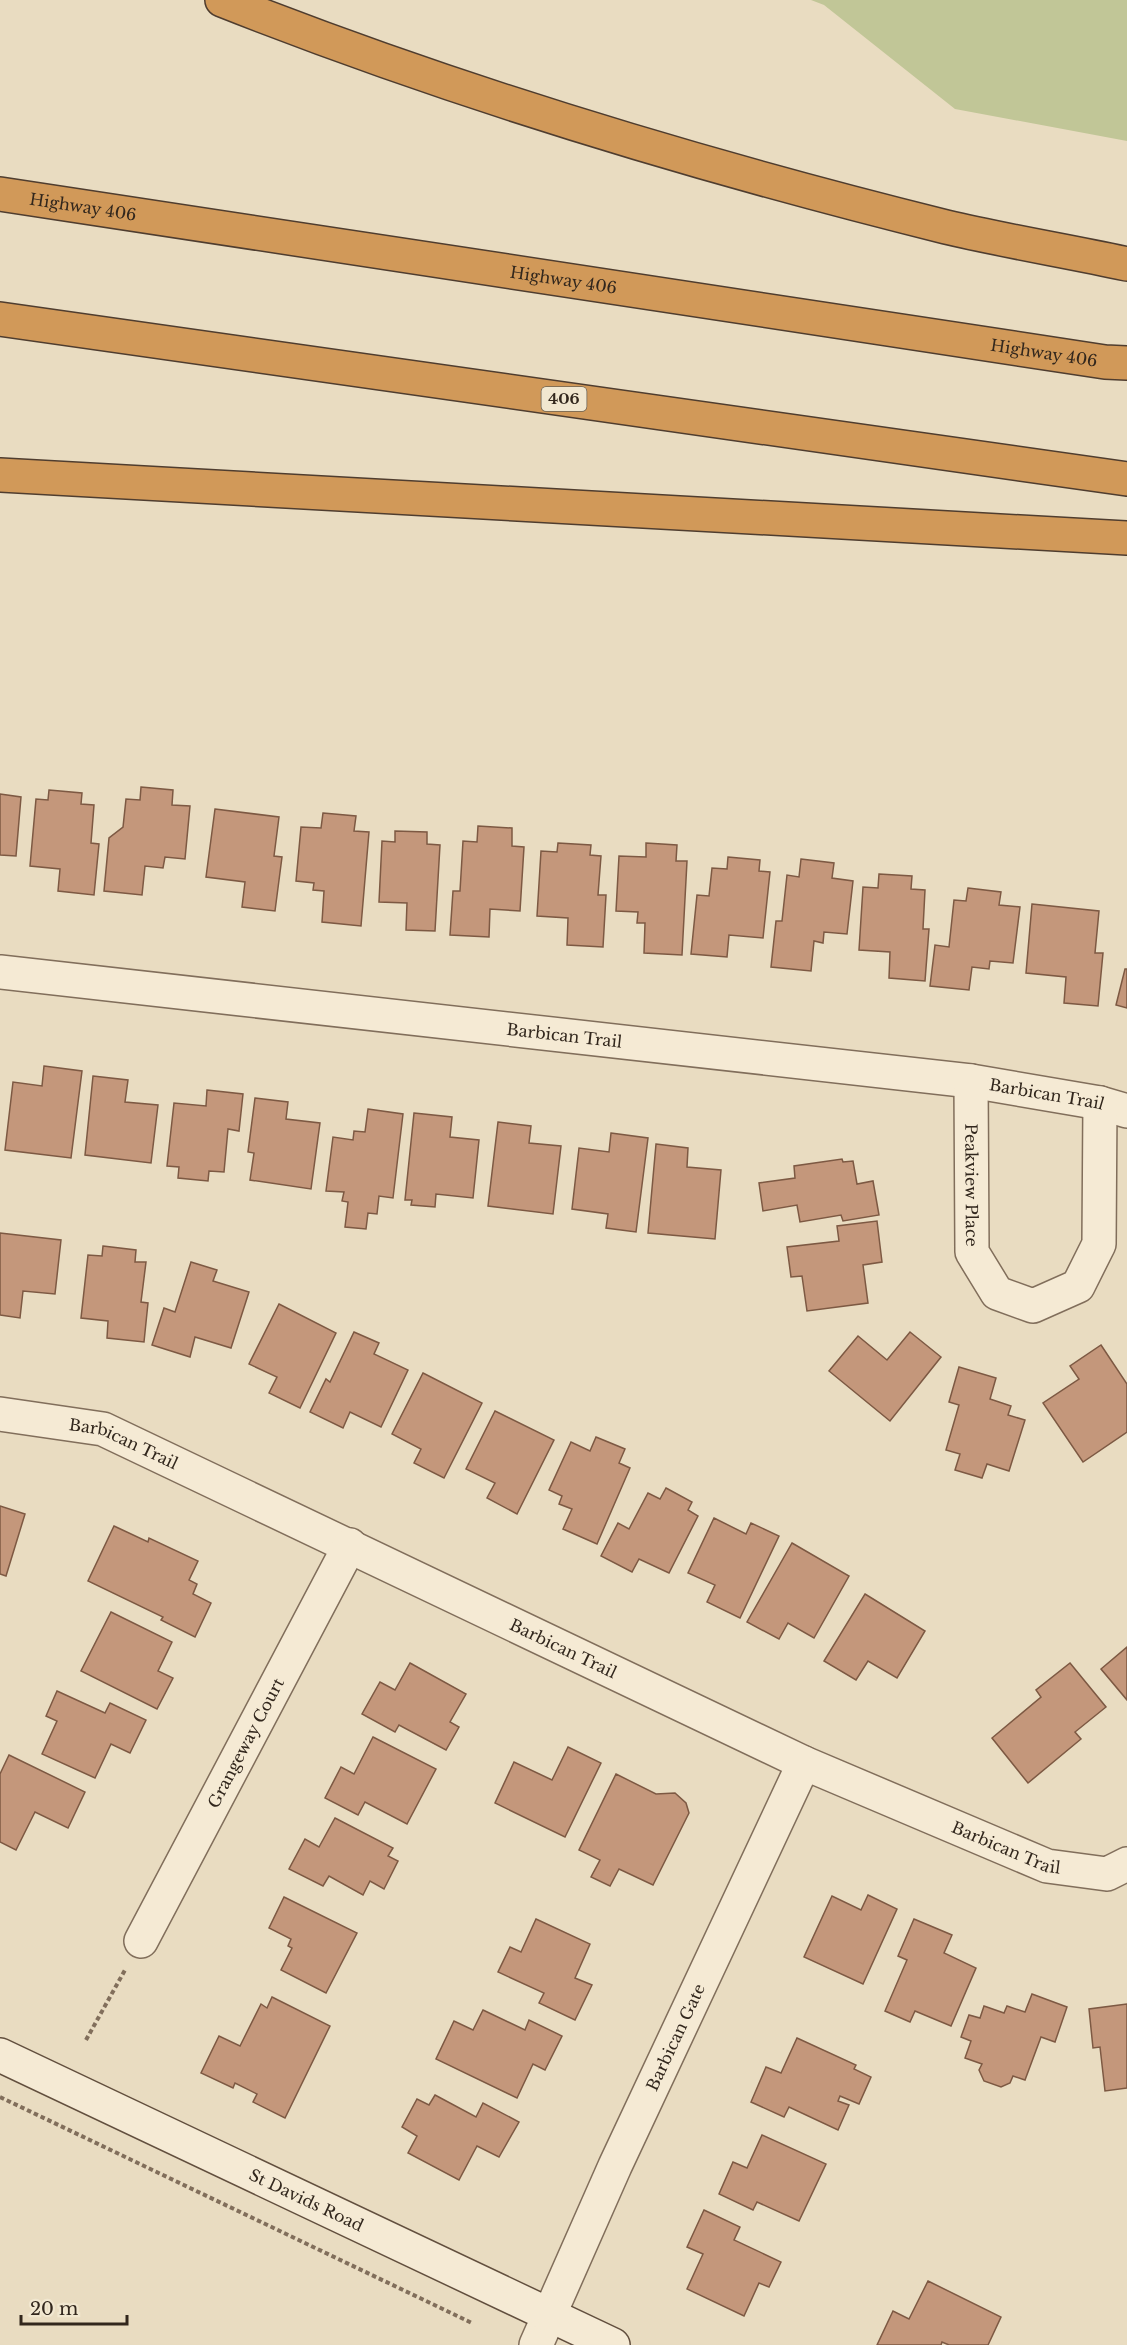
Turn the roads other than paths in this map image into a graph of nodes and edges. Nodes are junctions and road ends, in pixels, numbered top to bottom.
1 (222, 0) edge
2 (0, 194) edge
3 (1127, 264) edge
4 (0, 319) edge
5 (1127, 363) edge
6 (0, 474) edge
7 (1127, 478) edge
8 (1127, 538) edge
9 (0, 972) edge
10 (970, 1081) junction
11 (1114, 1107) edge
12 (0, 1414) edge
13 (350, 1545) junction
14 (804, 1763) junction
15 (1127, 1864) edge
16 (141, 1941) road end
17 (0, 2055) edge
18 (550, 2314) junction
19 (536, 2345) edge
20 (613, 2345) edge

1 - 3 highway
2 - 5 highway, Highway 406
4 - 7 highway, 406
6 - 8 highway
9 - 10 street, Barbican Trail
10 - 11 street, Barbican Trail
10 - 11 street, Peakview Place
12 - 13 street, Barbican Trail
13 - 14 street, Barbican Trail
13 - 16 street, Grangeway Court
14 - 15 street, Barbican Trail
14 - 18 street, Barbican Gate
17 - 18 street, St Davids Road
18 - 19 street, Barbican Gate
18 - 20 street, St Davids Road

